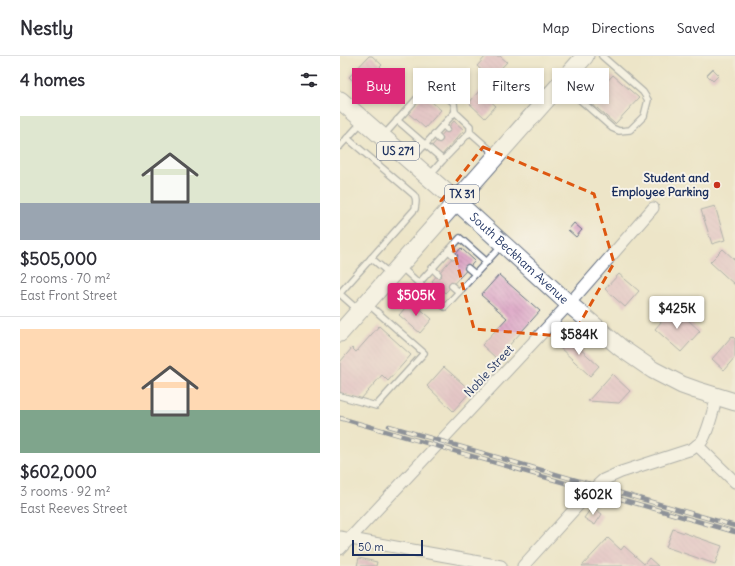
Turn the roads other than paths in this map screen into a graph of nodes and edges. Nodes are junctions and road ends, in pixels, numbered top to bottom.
1 (585, 56) edge
2 (602, 56) edge
3 (574, 68) edge
4 (552, 93) edge
5 (340, 100) edge
6 (585, 104) edge
7 (455, 112) junction
8 (364, 120) junction
9 (397, 120) junction
10 (470, 132) junction
11 (382, 137) junction
12 (347, 138) junction
13 (425, 144) junction
14 (340, 146) edge
15 (496, 155) junction
16 (443, 160) junction
17 (410, 161) junction
18 (428, 178) junction
19 (456, 202) junction
20 (654, 208) dead end
21 (503, 244) junction
22 (448, 250) junction
23 (454, 256) dead end
24 (371, 258) junction
25 (486, 262) junction
26 (432, 268) junction
27 (468, 268) dead end
28 (395, 270) junction
29 (438, 274) dead end
30 (475, 274) junction
31 (419, 283) junction
32 (452, 286) dead end
33 (459, 292) junction
34 (340, 294) edge
35 (569, 304) junction
36 (363, 307) junction
37 (340, 332) edge
38 (340, 396) edge
39 (716, 397) junction
40 (735, 402) edge
41 (698, 445) junction
42 (735, 482) edge
43 (345, 538) edge
44 (340, 549) edge
45 (501, 566) edge
46 (523, 566) edge

1 - 3 main road, TX 31
2 - 6 lane
4 - 15 main road, TX 31
5 - 8 main road, South Beckham Avenue / US 271
7 - 9 lane
7 - 10 lane
7 - 13 lane
8 - 11 main road, South Beckham Avenue / US 271
8 - 12 lane
9 - 11 lane
9 - 13 lane
10 - 15 lane
10 - 16 lane
11 - 17 main road, South Beckham Avenue / US 271
12 - 14 lane
12 - 24 lane
13 - 16 lane
13 - 17 lane
15 - 19 main road, TX 31
16 - 18 lane
17 - 18 main road, South Beckham Avenue / US 271
18 - 19 main road, South Beckham Avenue / US 271
19 - 21 main road, South Beckham Avenue
19 - 28 main road, TX 31
20 - 35 street, Noble Street
21 - 25 lane
21 - 35 main road, South Beckham Avenue
22 - 23 lane
22 - 25 lane
22 - 26 lane
24 - 28 lane
24 - 34 lane
25 - 30 lane
26 - 29 lane
26 - 31 lane
27 - 30 lane
28 - 31 lane
28 - 36 main road, TX 31
30 - 33 lane
31 - 33 lane
32 - 33 lane
34 - 36 lane
35 - 39 main road, South Beckham Avenue
35 - 43 street, Noble Street
36 - 37 main road, TX 31
36 - 38 lane
39 - 40 main road, South Beckham Avenue
39 - 41 street
41 - 42 street
41 - 46 street
43 - 44 street, Noble Street
43 - 45 street

